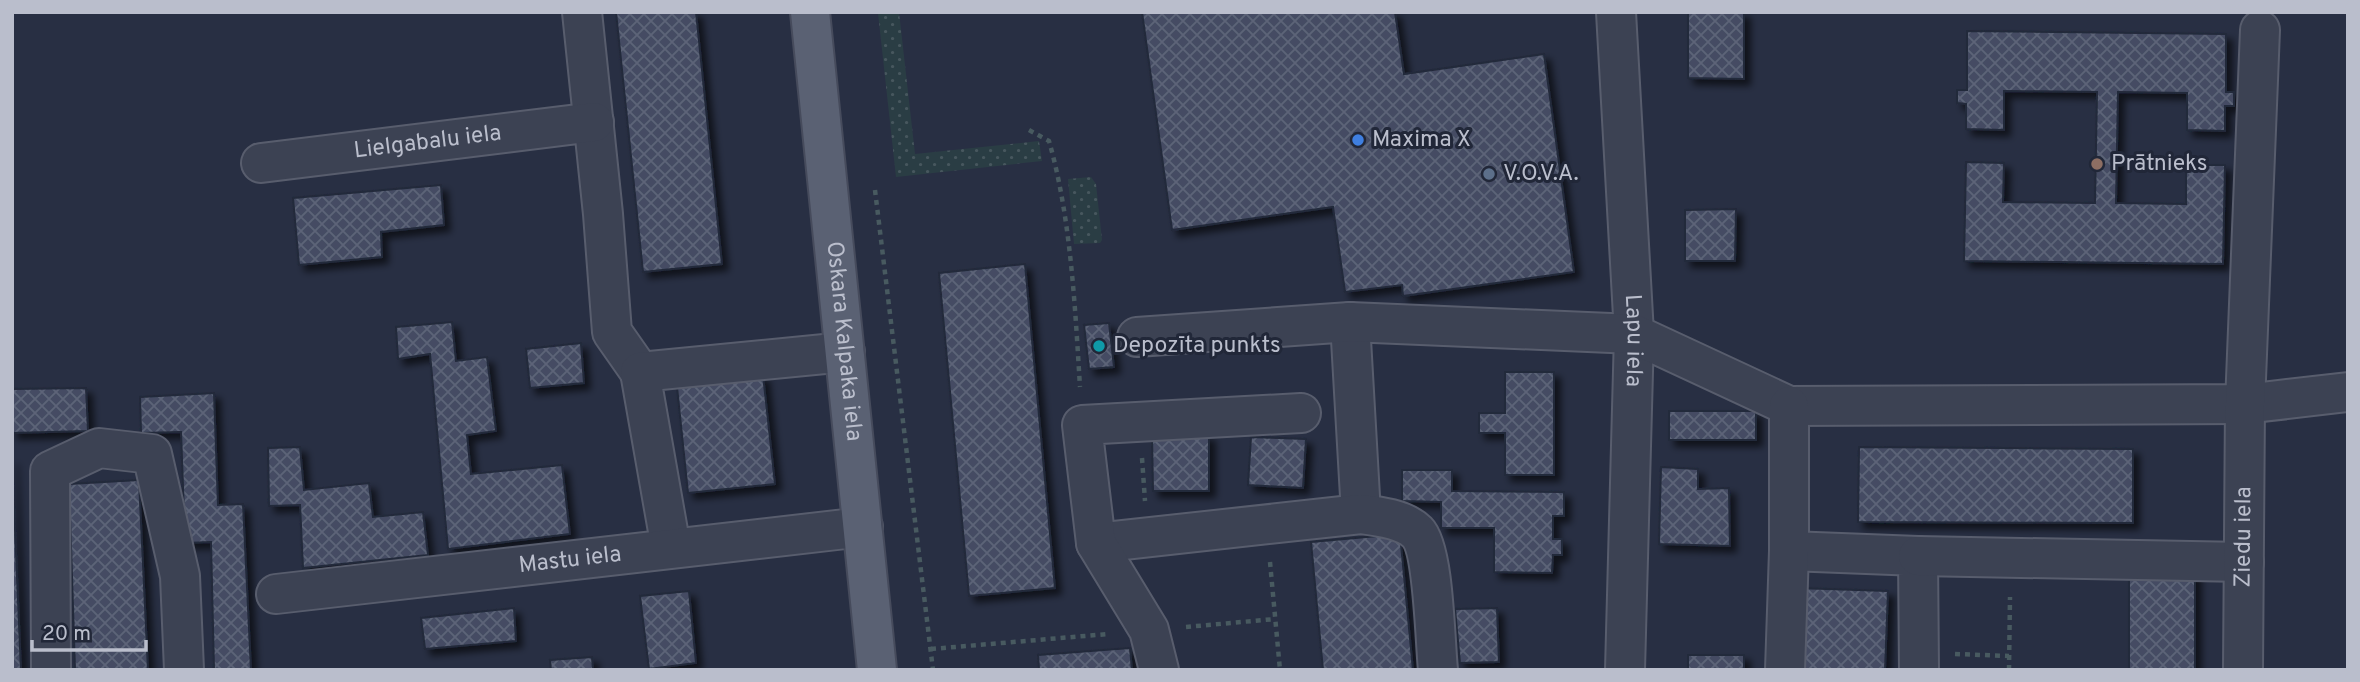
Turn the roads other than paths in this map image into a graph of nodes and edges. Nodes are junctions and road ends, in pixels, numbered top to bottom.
1 (582, 12) edge
2 (810, 12) edge
3 (1616, 12) edge
4 (2260, 30) dead end
5 (594, 122) junction
6 (261, 163) dead end
7 (1350, 322) junction
8 (1634, 334) junction
9 (1137, 337) dead end
10 (845, 352) junction
11 (640, 372) junction
12 (2348, 392) edge
13 (2245, 404) junction
14 (1789, 405) junction
15 (1301, 413) dead end
16 (1361, 513) junction
17 (863, 527) junction
18 (1096, 543) junction
19 (671, 548) junction
20 (1789, 551) junction
21 (1918, 556) junction
22 (2244, 562) junction
23 (276, 594) dead end
24 (51, 670) edge
25 (184, 670) edge
26 (877, 670) edge
27 (1159, 670) edge
28 (1438, 670) edge
29 (1625, 670) edge
30 (1785, 670) edge
31 (1919, 670) edge
32 (2243, 670) edge

1 - 5 street
2 - 10 main road, Oskara Kalpaka iela
3 - 8 street, Lapu iela
4 - 13 street, Ziedu iela
5 - 6 street, Lielgabalu iela
5 - 11 street
7 - 8 street
7 - 9 street
7 - 16 street
8 - 14 street
8 - 29 street, Lapu iela
10 - 11 street
10 - 17 main road, Oskara Kalpaka iela
11 - 19 street
12 - 13 street
13 - 14 street
13 - 22 street, Ziedu iela
14 - 20 street
15 - 18 street
16 - 18 street
16 - 28 street
17 - 19 street, Mastu iela
17 - 26 main road, Oskara Kalpaka iela
18 - 27 street
19 - 23 street, Mastu iela
20 - 21 street
20 - 30 street
21 - 22 street
21 - 31 street
22 - 32 street, Ziedu iela
24 - 25 street

